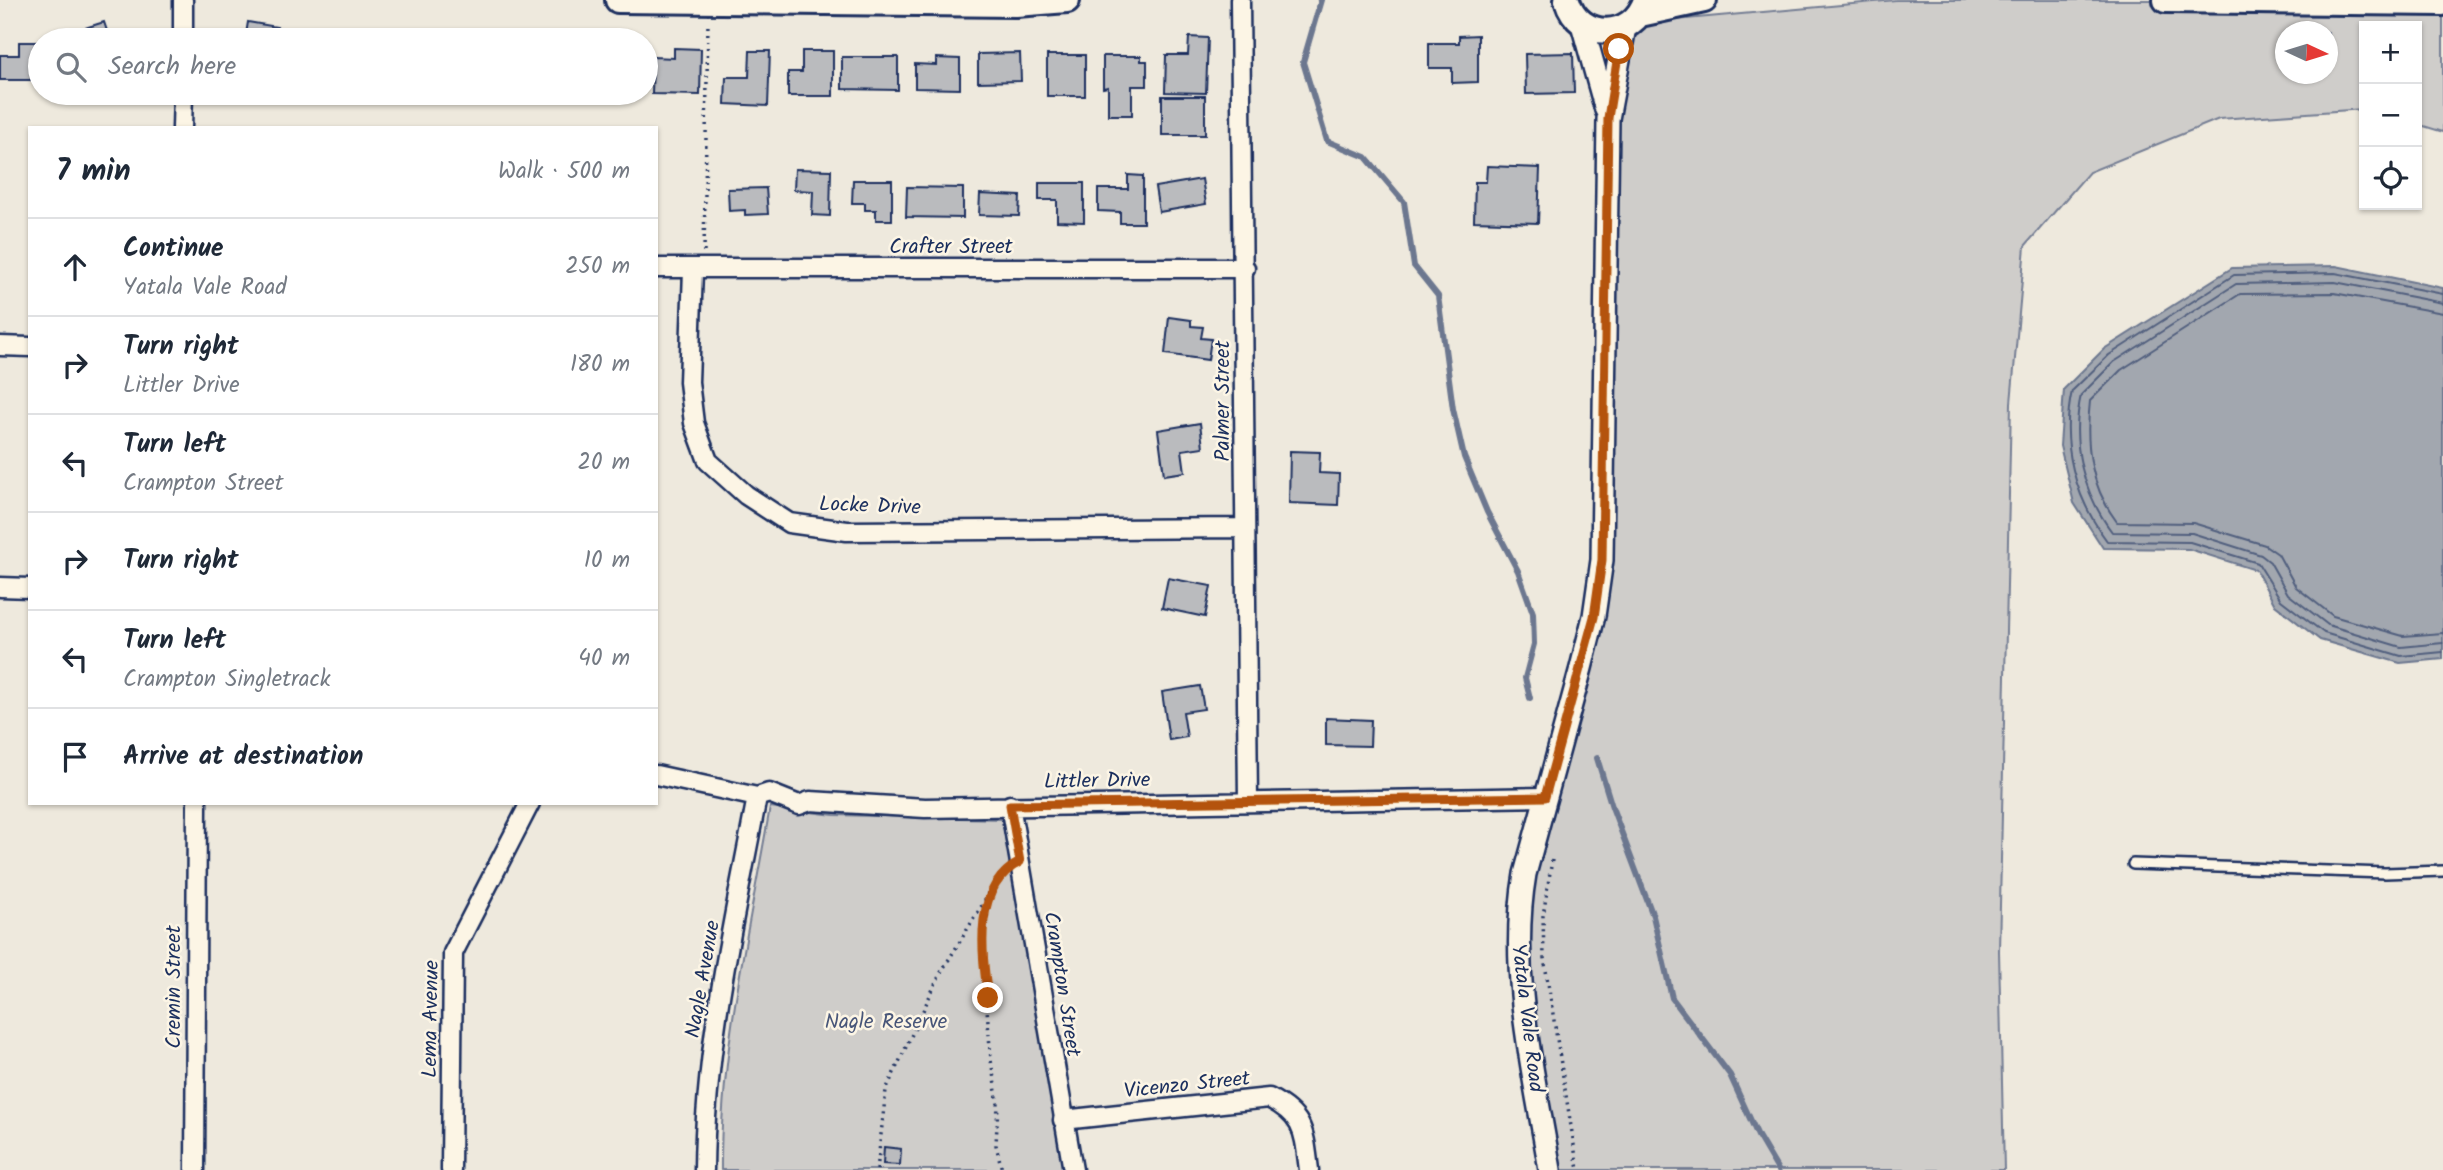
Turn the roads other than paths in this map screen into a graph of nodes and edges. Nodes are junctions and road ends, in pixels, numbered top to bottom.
1 (183, 0) edge
2 (618, 0) edge
3 (629, 0) edge
4 (1065, 0) edge
5 (1240, 0) edge
6 (1704, 0) edge
7 (2166, 0) edge
8 (1565, 1) edge
9 (2443, 3) edge
10 (1637, 14) edge
11 (1582, 24) junction
12 (183, 28) edge
13 (183, 105) edge
14 (1608, 118) junction
15 (182, 126) edge
16 (658, 268) edge
17 (1245, 268) junction
18 (698, 269) junction
19 (0, 346) edge
20 (28, 347) edge
21 (1245, 528) junction
22 (0, 587) edge
23 (28, 588) edge
24 (658, 775) edge
25 (757, 797) junction
26 (1545, 797) junction
27 (1248, 801) junction
28 (197, 805) edge
29 (529, 805) edge
30 (1010, 805) junction
31 (2133, 864) dead end
32 (2443, 871) edge
33 (1063, 1120) junction
34 (195, 1170) edge
35 (451, 1170) edge
36 (704, 1170) edge
37 (1073, 1170) edge
38 (1308, 1170) edge
39 (1550, 1170) edge

1 - 12 street
2 - 3 main road
3 - 4 main road
5 - 17 street, Palmer Street
6 - 10 main road
7 - 9 main road
8 - 11 main road
10 - 11 main road
10 - 14 street, Yatala Vale Road
11 - 14 street, Yatala Vale Road
13 - 15 street
14 - 26 street, Yatala Vale Road
16 - 18 street, Crafter Street
17 - 18 street, Crafter Street
17 - 21 street, Palmer Street
18 - 21 street, Locke Drive
19 - 20 street
21 - 27 street, Palmer Street
22 - 23 street
24 - 25 street, Littler Drive
25 - 30 street, Littler Drive
25 - 36 street, Nagle Avenue
26 - 27 street, Littler Drive
26 - 39 street, Yatala Vale Road
27 - 30 street, Littler Drive
28 - 34 street, Cremin Street
29 - 35 street, Lema Avenue
30 - 33 street, Crampton Street
31 - 32 lane
33 - 37 street, Crampton Street
33 - 38 street, Vicenzo Street

